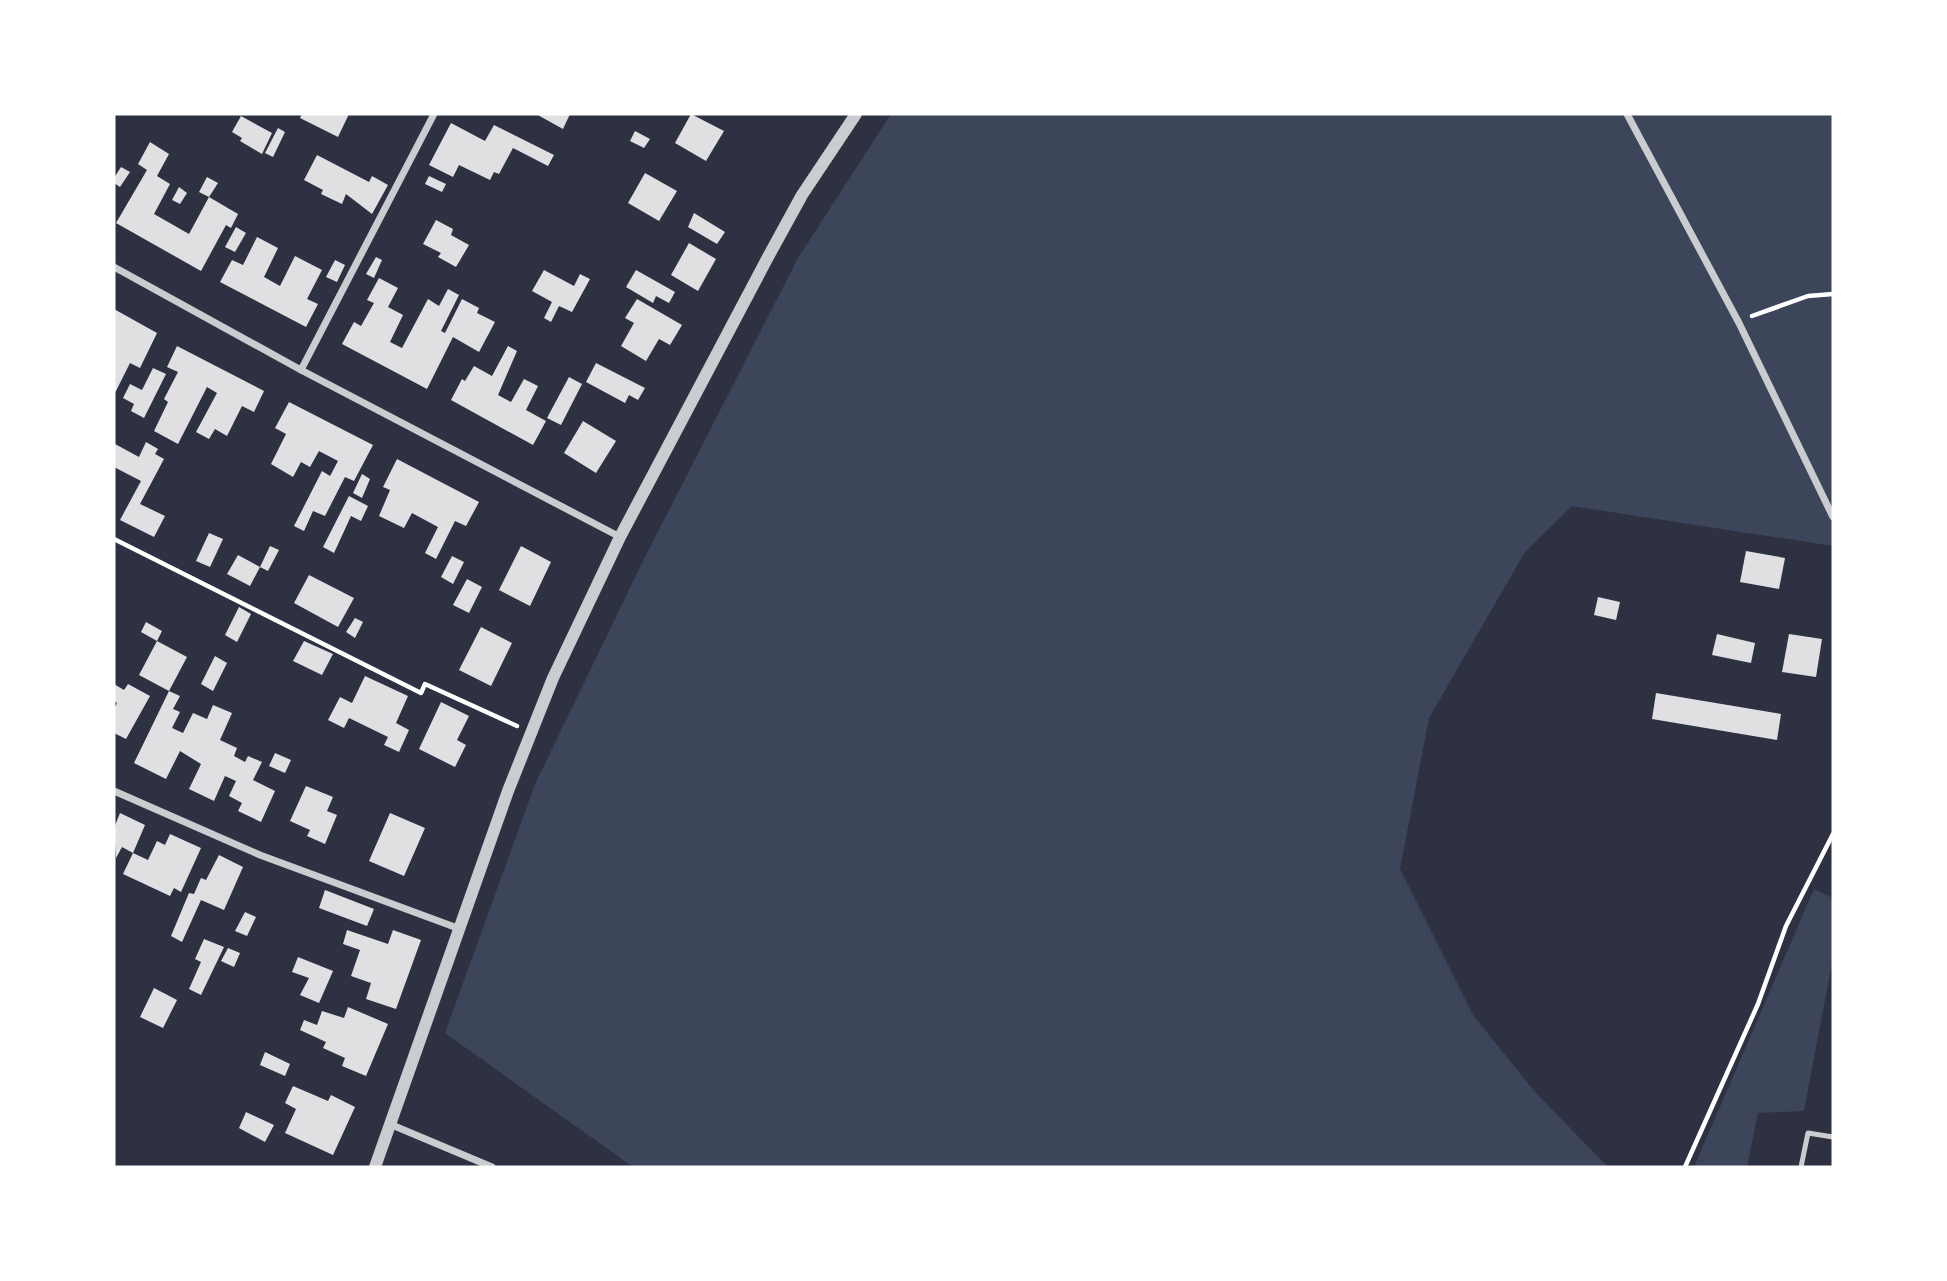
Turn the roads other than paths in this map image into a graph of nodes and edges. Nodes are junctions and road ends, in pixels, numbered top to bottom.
1 (434, 114) edge
2 (856, 114) edge
3 (1627, 114) edge
4 (114, 267) edge
5 (301, 370) junction
6 (1833, 517) edge
7 (620, 537) junction
8 (114, 791) edge
9 (460, 929) junction
10 (392, 1125) junction
11 (1833, 1137) edge
12 (375, 1167) edge
13 (492, 1167) edge
14 (1801, 1167) edge

1 - 5 street
2 - 7 street
3 - 6 street
4 - 5 street
5 - 7 street
7 - 9 street
8 - 9 street
9 - 10 street
10 - 12 street
10 - 13 street
11 - 14 lane

